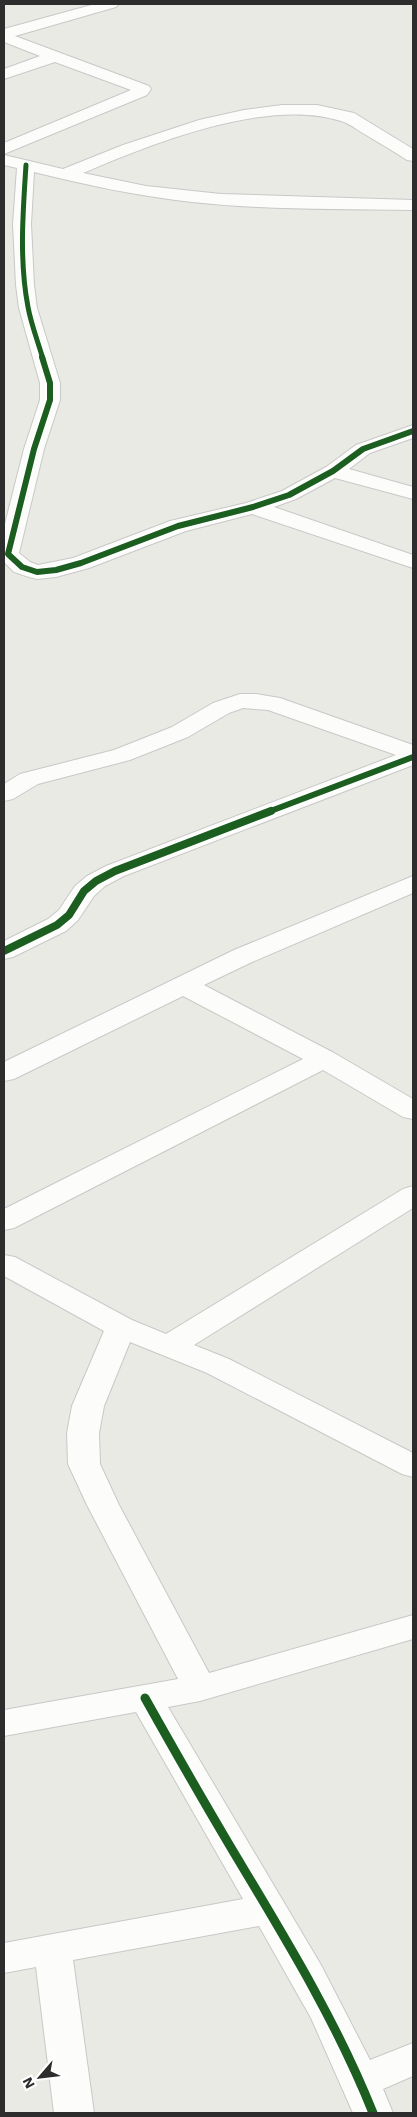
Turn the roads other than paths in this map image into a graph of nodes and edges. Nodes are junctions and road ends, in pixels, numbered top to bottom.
1 (111, 4) edge
2 (4, 36) edge
3 (56, 56) junction
4 (4, 74) edge
5 (4, 149) edge
6 (413, 156) edge
7 (4, 160) edge
8 (26, 165) junction
9 (66, 174) junction
10 (413, 198) edge
11 (382, 205) junction
12 (413, 205) edge
13 (4, 278) edge
14 (25, 285) junction
15 (413, 430) edge
16 (333, 471) junction
17 (413, 493) edge
18 (253, 507) junction
19 (413, 562) edge
20 (413, 755) edge
21 (4, 794) edge
22 (410, 889) edge
23 (4, 951) edge
24 (183, 985) junction
25 (324, 1059) junction
26 (4, 1074) edge
27 (409, 1104) edge
28 (413, 1195) edge
29 (4, 1221) edge
30 (4, 1264) edge
31 (120, 1327) junction
32 (169, 1346) junction
33 (413, 1466) edge
34 (413, 1627) edge
35 (200, 1688) junction
36 (145, 1698) junction
37 (4, 1723) edge
38 (269, 1909) junction
39 (52, 1949) junction
40 (4, 1958) edge
41 (413, 2059) edge
42 (367, 2097) edge
43 (74, 2113) edge

1 - 2 street
2 - 3 street
3 - 4 street
3 - 5 street
6 - 9 street
7 - 8 street
8 - 9 street
8 - 14 street
9 - 11 street
10 - 11 street
11 - 12 street
13 - 14 street
14 - 18 street
15 - 16 street
16 - 17 street
16 - 18 street
18 - 19 street
20 - 21 street
20 - 23 street
22 - 24 street
24 - 25 street
24 - 26 street
25 - 27 street
25 - 29 street
28 - 32 street
30 - 31 street
31 - 32 street
31 - 35 street
32 - 33 street
34 - 35 street
35 - 36 street
36 - 37 street
36 - 38 street
38 - 39 street
38 - 42 street
39 - 40 street
39 - 43 street
41 - 42 street

